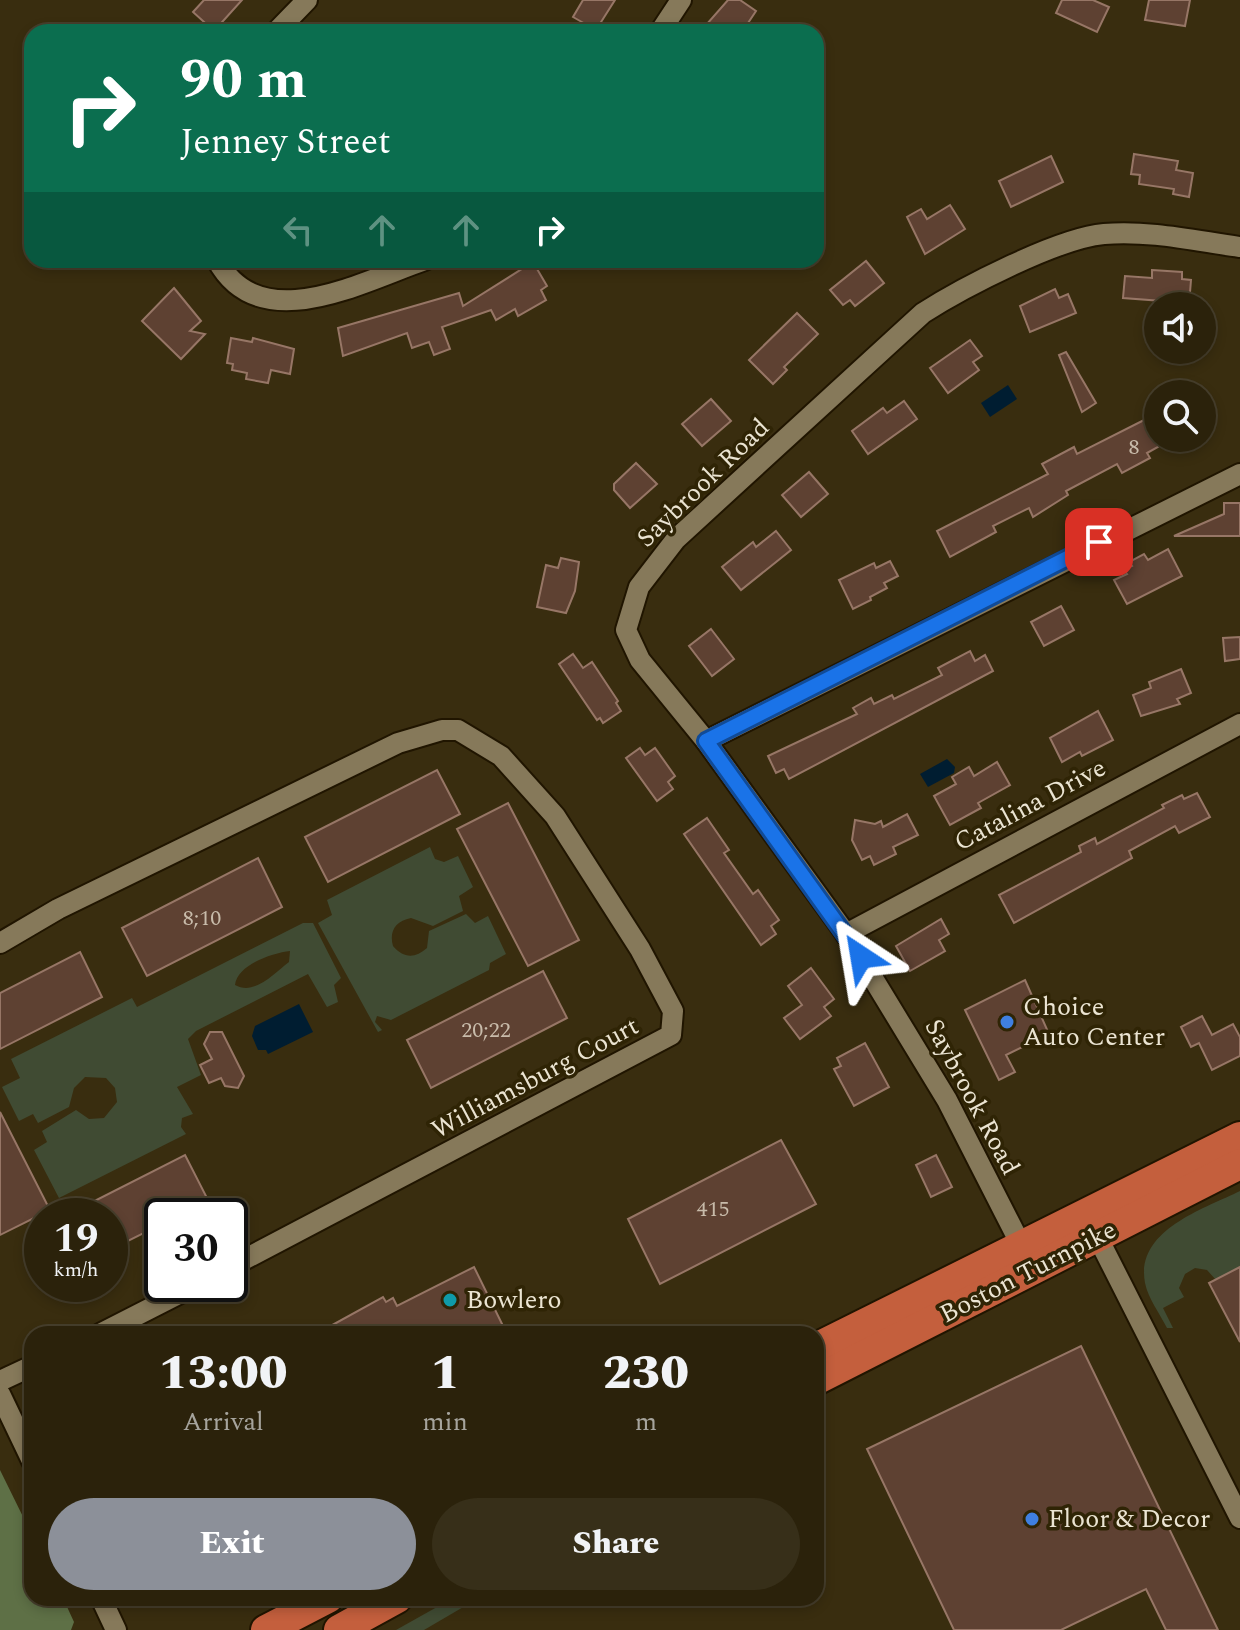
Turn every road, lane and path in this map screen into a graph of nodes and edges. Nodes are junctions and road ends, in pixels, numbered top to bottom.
1 (307, 0) edge
2 (681, 0) edge
3 (284, 24) edge
4 (665, 24) edge
5 (1240, 247) edge
6 (223, 268) edge
7 (402, 268) edge
8 (1240, 474) edge
9 (1240, 724) edge
10 (706, 741) junction
11 (846, 934) junction
12 (0, 943) edge
13 (1240, 1137) edge
14 (1240, 1164) edge
15 (1097, 1236) junction
16 (1022, 1247) junction
17 (248, 1258) edge
18 (163, 1302) edge
19 (116, 1326) edge
20 (824, 1344) edge
21 (24, 1370) edge
22 (824, 1376) edge
23 (0, 1381) edge
24 (0, 1394) edge
25 (24, 1444) edge
26 (1240, 1518) edge
27 (105, 1606) edge
28 (312, 1606) edge
29 (382, 1606) edge
30 (116, 1630) edge
31 (266, 1630) edge
32 (339, 1630) edge

1 - 3 street
2 - 4 street
5 - 10 street, Saybrook Road
6 - 7 street
8 - 10 street
9 - 11 street, Catalina Drive
10 - 11 street, Saybrook Road
11 - 16 street, Saybrook Road
12 - 17 street, Williamsburg Court
13 - 16 highway, Boston Turnpike
14 - 15 highway, Boston Turnpike
15 - 22 highway, Boston Turnpike
15 - 26 street
16 - 20 highway, Boston Turnpike
18 - 19 street
21 - 23 street
24 - 25 street
27 - 30 street
28 - 31 highway
29 - 32 highway

